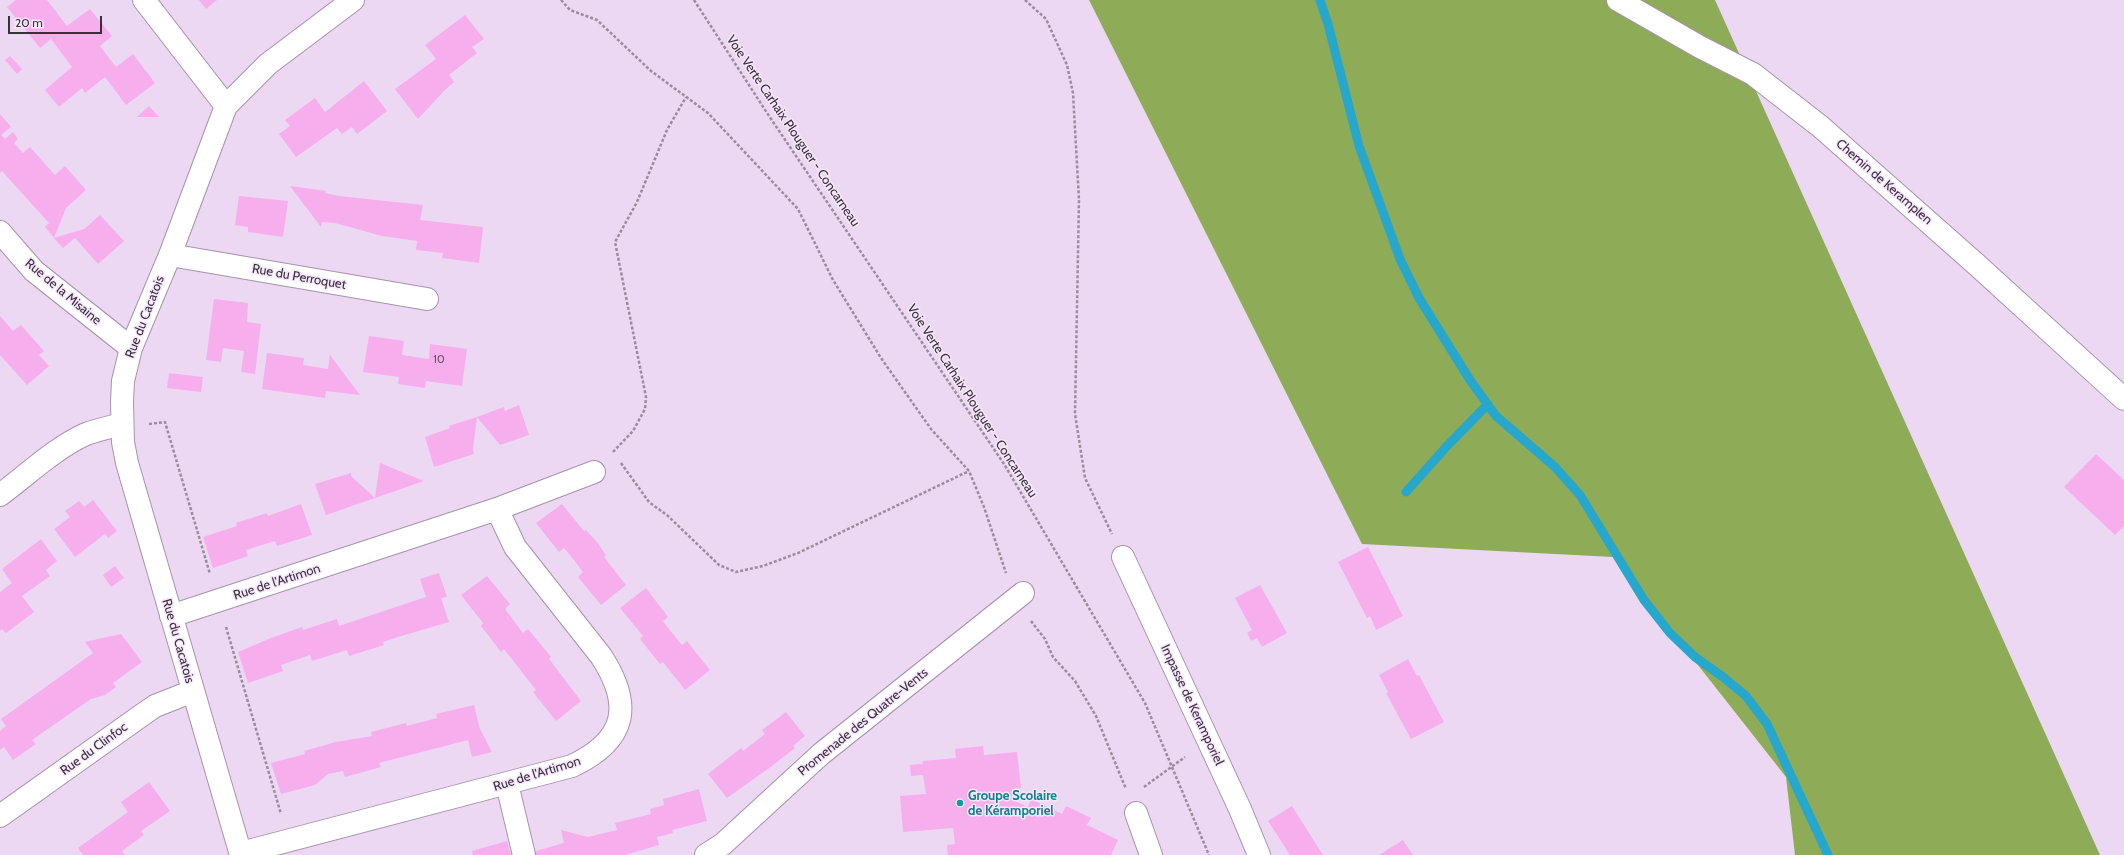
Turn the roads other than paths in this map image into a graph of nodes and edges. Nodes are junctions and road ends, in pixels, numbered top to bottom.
1 (144, 0) edge
2 (353, 0) edge
3 (1618, 0) edge
4 (226, 106) junction
5 (0, 232) edge
6 (170, 255) junction
7 (427, 299) dead end
8 (131, 348) junction
9 (2124, 399) edge
10 (122, 424) junction
11 (594, 472) dead end
12 (0, 495) edge
13 (497, 509) junction
14 (1123, 557) road end
15 (1019, 596) road end
16 (171, 616) junction
17 (193, 691) junction
18 (507, 784) junction
19 (1132, 805) road end
20 (0, 816) edge
21 (241, 854) edge
22 (524, 855) edge
23 (706, 855) edge
24 (1151, 855) edge
25 (1259, 855) edge

1 - 4 street
2 - 4 street, Rue du Cacatois
3 - 9 street, Chemin de Keramplen
4 - 6 street, Rue du Cacatois
5 - 8 street, Rue de la Misaine
6 - 7 street, Rue du Perroquet
6 - 8 street, Rue du Cacatois
8 - 10 street, Rue du Cacatois
10 - 12 street
10 - 16 street, Rue du Cacatois
11 - 13 street, Rue de l'Artimon
13 - 16 street, Rue de l'Artimon
13 - 18 street, Rue de l'Artimon
14 - 25 street, Impasse de Keramporiel
15 - 23 street, Promenade des Quatre-Vents
16 - 17 street, Rue du Cacatois
17 - 20 street, Rue du Clinfoc
17 - 21 street, Rue du Cacatois
18 - 21 street, Rue de l'Artimon
18 - 22 street
19 - 24 street

